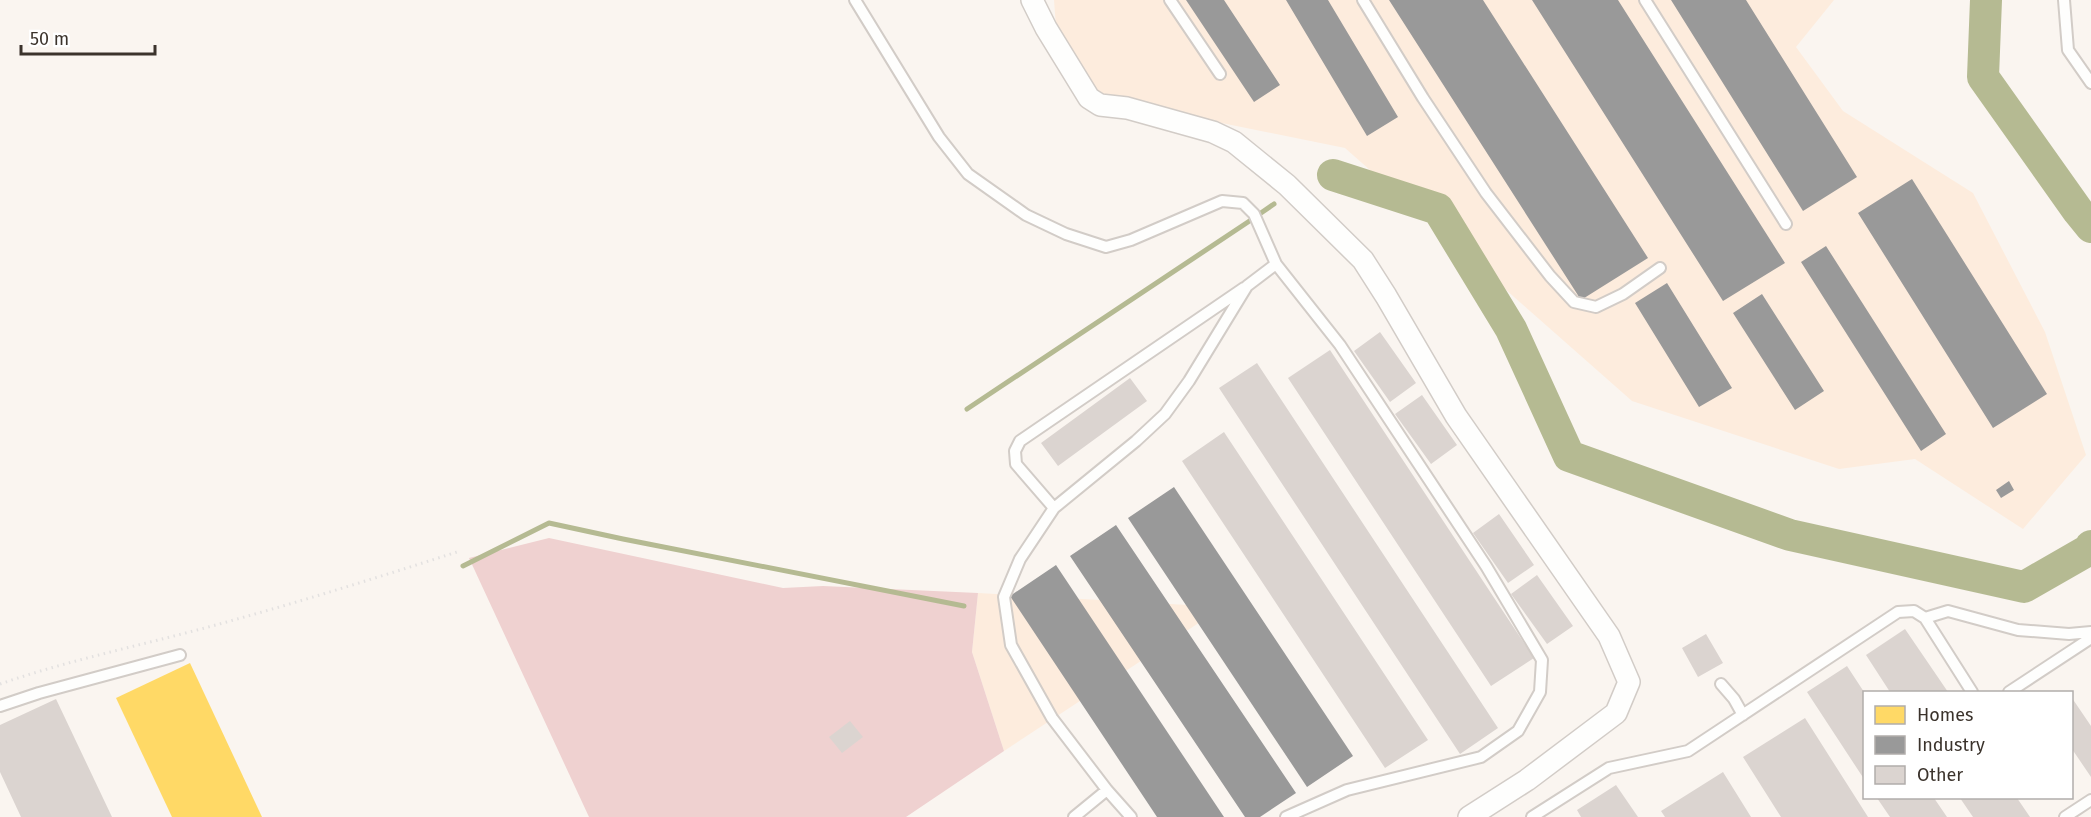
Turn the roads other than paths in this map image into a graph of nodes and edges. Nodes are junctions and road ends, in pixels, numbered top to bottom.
1 (855, 0) edge
2 (1032, 0) edge
3 (1170, 0) edge
4 (1362, 0) edge
5 (1646, 0) edge
6 (2064, 0) edge
7 (1220, 74) dead end
8 (2091, 83) edge
9 (1786, 224) dead end
10 (1276, 264) junction
11 (1660, 268) dead end
12 (1247, 286) junction
13 (1054, 508) junction
14 (1925, 618) junction
15 (2091, 633) edge
16 (2091, 638) edge
17 (180, 655) dead end
18 (1721, 684) dead end
19 (1971, 691) edge
20 (2012, 691) edge
21 (0, 706) edge
22 (1743, 715) junction
23 (1107, 790) junction
24 (2091, 800) edge
25 (1074, 817) edge
26 (1131, 817) edge
27 (1286, 817) edge
28 (1469, 817) edge
29 (1532, 817) edge
30 (2065, 817) edge

1 - 10 lane
2 - 28 street
3 - 7 lane
4 - 11 lane
5 - 9 lane
6 - 8 lane
10 - 12 lane
10 - 27 lane
12 - 13 lane
12 - 13 lane
13 - 23 lane
14 - 15 lane
14 - 19 lane
14 - 22 lane
16 - 20 lane
17 - 21 lane
18 - 22 lane
22 - 29 lane
23 - 25 lane
23 - 26 lane
24 - 30 lane

